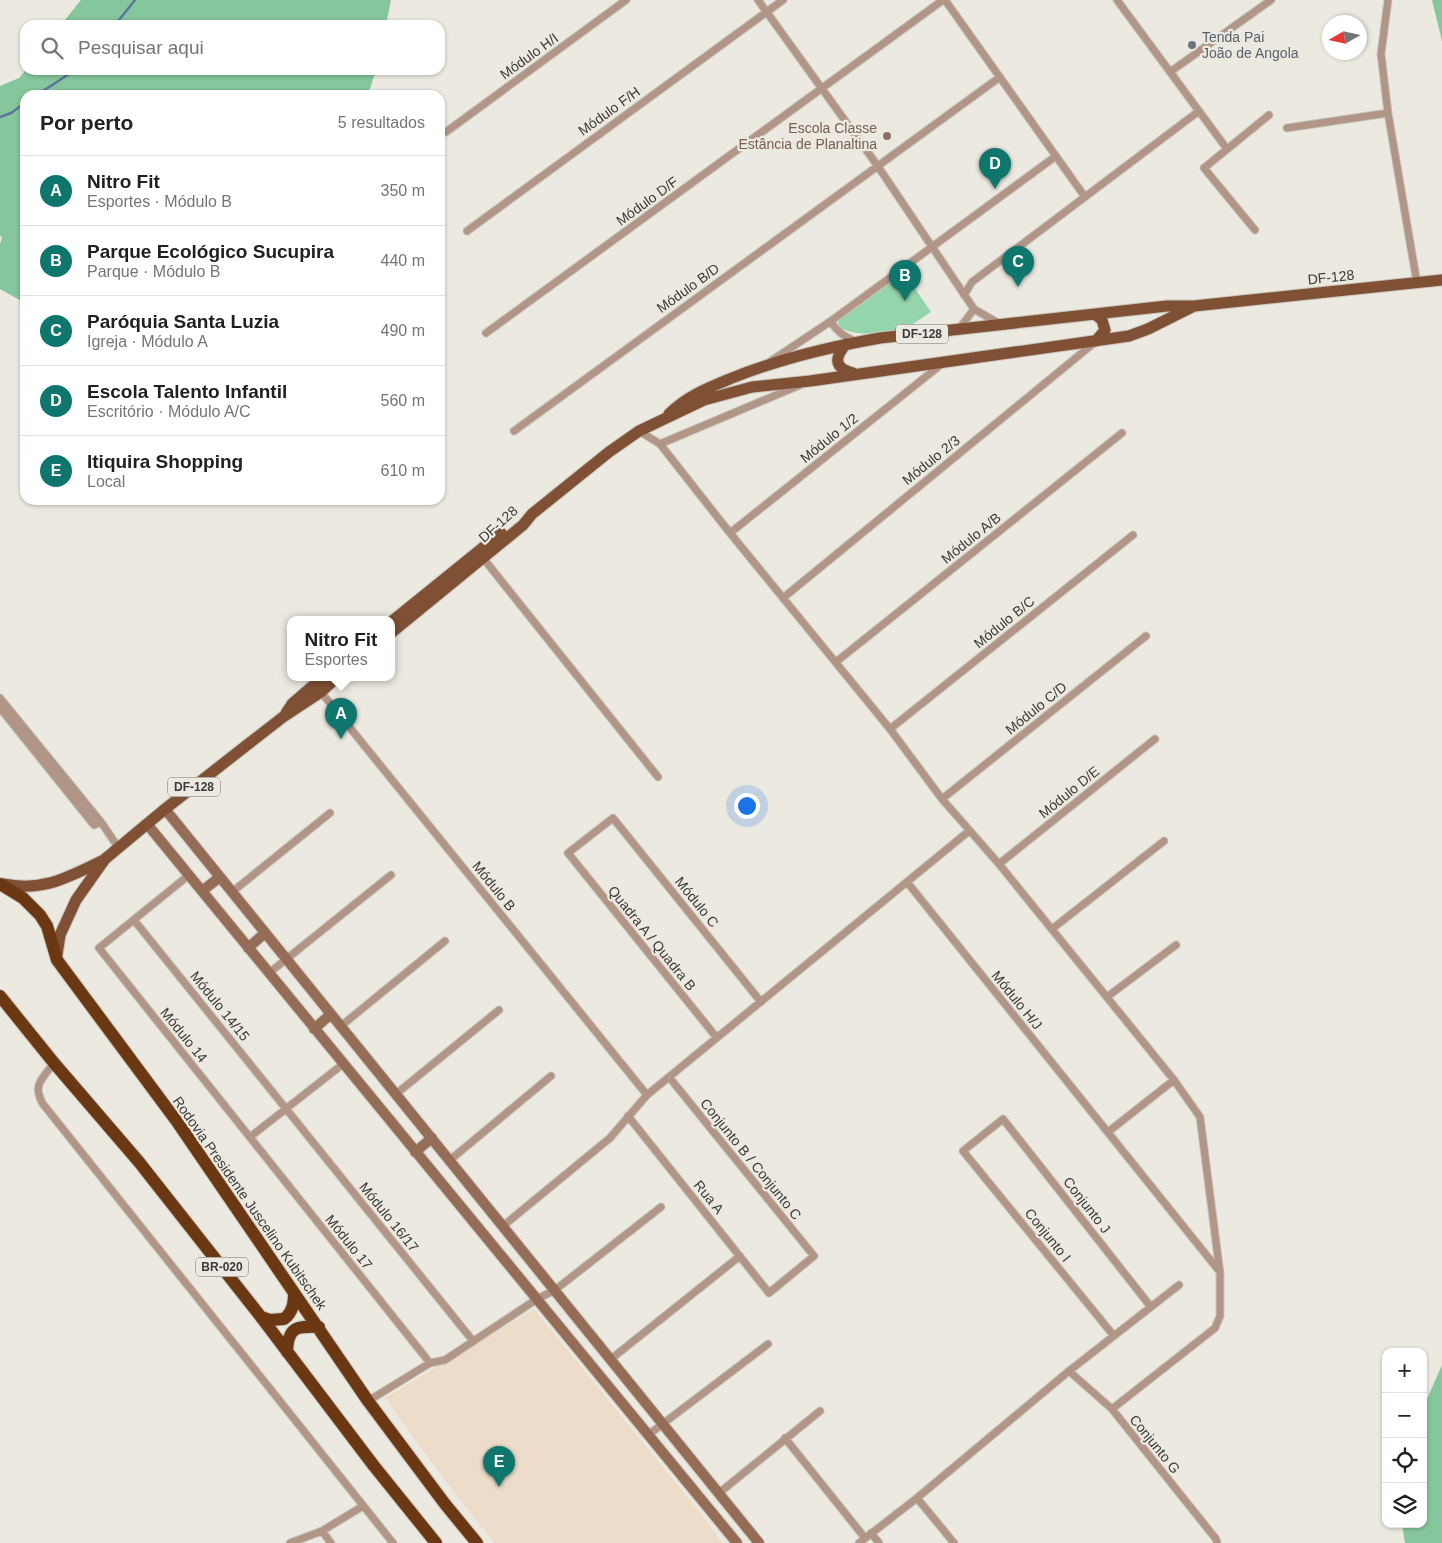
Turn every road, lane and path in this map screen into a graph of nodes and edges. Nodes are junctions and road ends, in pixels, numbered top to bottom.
1 (626, 0) edge
2 (758, 0) edge
3 (783, 0) edge
4 (944, 0) edge
5 (1117, 0) edge
6 (1271, 0) edge
7 (1388, 0) edge
8 (766, 12) junction
9 (1170, 72) junction
10 (1000, 77) junction
11 (822, 89) junction
12 (1198, 111) junction
13 (1388, 113) junction
14 (1269, 115) dead end
15 (1287, 128) dead end
16 (446, 132) dead end
17 (1227, 149) junction
18 (1056, 156) junction
19 (877, 165) junction
20 (1085, 197) junction
21 (1255, 230) dead end
22 (467, 231) dead end
23 (932, 246) junction
24 (1442, 280) edge
25 (1417, 283) junction
26 (964, 295) junction
27 (1194, 306) junction
28 (974, 309) junction
29 (1095, 314) junction
30 (831, 321) junction
31 (1001, 324) junction
32 (958, 330) junction
33 (486, 333) dead end
34 (1096, 341) junction
35 (858, 342) junction
36 (846, 344) junction
37 (945, 362) junction
38 (764, 366) junction
39 (854, 374) junction
40 (810, 381) junction
41 (666, 417) junction
42 (514, 431) dead end
43 (639, 431) junction
44 (1122, 433) dead end
45 (660, 444) junction
46 (532, 514) junction
47 (730, 533) junction
48 (1133, 535) dead end
49 (483, 558) junction
50 (442, 590) junction
51 (426, 593) junction
52 (783, 598) junction
53 (395, 619) edge
54 (395, 630) edge
55 (1146, 636) dead end
56 (836, 662) junction
57 (320, 681) edge
58 (323, 681) edge
59 (333, 681) edge
60 (321, 692) junction
61 (300, 697) junction
62 (0, 698) edge
63 (0, 708) edge
64 (283, 717) junction
65 (890, 729) junction
66 (1155, 740) dead end
67 (658, 777) dead end
68 (942, 799) junction
69 (165, 810) junction
70 (330, 812) dead end
71 (101, 822) junction
72 (147, 824) junction
73 (970, 831) junction
74 (1164, 841) dead end
75 (118, 847) junction
76 (568, 853) joint
77 (105, 859) junction
78 (999, 864) junction
79 (189, 875) junction
80 (391, 875) dead end
81 (220, 877) junction
82 (907, 882) junction
83 (0, 884) edge
84 (202, 891) junction
85 (232, 892) junction
86 (134, 920) junction
87 (1052, 930) junction
88 (265, 933) junction
89 (445, 941) dead end
90 (1176, 946) dead end
91 (248, 948) junction
92 (286, 959) junction
93 (56, 960) junction
94 (269, 973) junction
95 (0, 996) edge
96 (1107, 997) junction
97 (761, 1002) junction
98 (0, 1009) edge
99 (499, 1010) dead end
100 (15, 1014) junction
101 (331, 1014) junction
102 (341, 1026) junction
103 (314, 1029) junction
104 (717, 1038) junction
105 (54, 1063) junction
106 (343, 1064) junction
107 (551, 1076) dead end
108 (669, 1077) junction
109 (1174, 1080) junction
110 (396, 1094) junction
111 (647, 1095) junction
112 (286, 1108) junction
113 (628, 1116) junction
114 (1002, 1119) joint
115 (1108, 1132) junction
116 (250, 1137) junction
117 (432, 1138) junction
118 (415, 1152) junction
119 (450, 1160) junction
120 (661, 1207) dead end
121 (503, 1226) junction
122 (740, 1256) junction
123 (1220, 1273) junction
124 (1179, 1285) dead end
125 (555, 1290) junction
126 (294, 1293) junction
127 (770, 1293) joint
128 (537, 1300) junction
129 (1152, 1306) junction
130 (261, 1317) junction
131 (319, 1327) junction
132 (1114, 1336) junction
133 (473, 1341) junction
134 (768, 1344) dead end
135 (287, 1352) junction
136 (611, 1359) junction
137 (430, 1363) junction
138 (1069, 1371) junction
139 (368, 1401) junction
140 (1112, 1409) junction
141 (820, 1411) dead end
142 (664, 1424) junction
143 (648, 1435) junction
144 (785, 1438) junction
145 (719, 1493) junction
146 (917, 1498) junction
147 (363, 1506) junction
148 (322, 1531) junction
149 (865, 1538) edge
150 (1216, 1541) edge
151 (290, 1543) edge
152 (331, 1543) edge
153 (393, 1543) edge
154 (435, 1543) edge
155 (477, 1543) edge
156 (737, 1543) edge
157 (759, 1543) edge
158 (879, 1543) edge
159 (954, 1543) edge

1 - 16 street, Módulo H/I
2 - 8 street
3 - 8 street, Módulo F/H
4 - 10 street
4 - 11 street, Módulo D/F
5 - 9 street
6 - 9 street
7 - 13 street
8 - 11 street
8 - 22 street, Módulo F/H
9 - 12 street
10 - 18 street
10 - 19 street
11 - 19 street
11 - 33 street, Módulo D/F
12 - 17 street
12 - 20 street
13 - 15 street
13 - 25 street
14 - 17 street
17 - 21 street
18 - 20 street
18 - 23 street
19 - 23 street
19 - 42 street, Módulo B/D
20 - 26 street
23 - 26 street
23 - 30 street
24 - 25 main road, DF-128 / DF-128
25 - 27 main road, DF-128 / DF-128
26 - 28 street
27 - 29 main road, DF-128 / DF-128
27 - 34 main road, DF-128 / DF-128
28 - 31 street
28 - 32 street
29 - 31 main road, DF-128 / DF-128
29 - 34 main road
30 - 35 street
30 - 38 street
31 - 32 main road, DF-128 / DF-128
32 - 35 main road, DF-128 / DF-128
34 - 37 main road, DF-128 / DF-128
34 - 52 street, Módulo 2/3
35 - 36 main road, DF-128 / DF-128
36 - 38 main road, DF-128 / DF-128
36 - 39 main road
37 - 39 main road, DF-128 / DF-128
37 - 47 street, Módulo 1/2
38 - 41 main road, DF-128 / DF-128
39 - 40 main road, DF-128 / DF-128
40 - 41 main road, DF-128 / DF-128
40 - 45 street
41 - 43 main road, DF-128 / DF-128
43 - 45 street
43 - 46 main road, DF-128 / DF-128
44 - 56 street, Módulo A/B
45 - 47 street
46 - 49 main road, DF-128 / DF-128
46 - 51 main road, DF-128 / DF-128
47 - 52 street
48 - 65 street, Módulo B/C
49 - 50 main road, DF-128 / DF-128
49 - 67 street
50 - 51 main road
50 - 54 main road, DF-128 / DF-128
51 - 53 main road, DF-128 / DF-128
52 - 56 street
55 - 68 street, Módulo C/D
56 - 65 street
57 - 61 main road, DF-128 / DF-128
58 - 60 main road
59 - 60 main road, DF-128 / DF-128
60 - 61 main road
60 - 64 main road, DF-128 / DF-128
60 - 111 street, Módulo B
61 - 64 main road, DF-128 / DF-128
62 - 71 street
63 - 71 street
64 - 69 main road, DF-128 / DF-128
65 - 68 street
66 - 78 street, Módulo D/E
68 - 73 street
69 - 72 main road, DF-128 / DF-128
69 - 81 street
70 - 85 street
71 - 75 street
72 - 75 main road, DF-128 / DF-128
72 - 79 street
73 - 78 street
73 - 82 street
74 - 87 street
75 - 77 main road, DF-128 / DF-128
76 - 97 street, Módulo C
76 - 104 street, Quadra A / Quadra B
77 - 83 main road, DF-128 / DF-128
77 - 93 main road, DF-128 / DF-128
78 - 87 street
79 - 84 street
79 - 86 street
80 - 92 street
81 - 84 street
81 - 85 street
82 - 97 street
82 - 115 street, Módulo H/J
83 - 93 highway, Rodovia Presidente Juscelino Kubitschek / BR-020
84 - 91 street
85 - 88 street
86 - 112 street, Módulo 14/15
86 - 116 street, Módulo 14
87 - 96 street
88 - 91 street
88 - 92 street
89 - 102 street
90 - 96 street
91 - 94 street
92 - 94 street
92 - 101 street
93 - 126 highway, Rodovia Presidente Juscelino Kubitschek / BR-020
94 - 103 street
95 - 100 highway, BR-020
96 - 109 street
97 - 104 street
98 - 100 main road
99 - 110 street
100 - 105 highway, BR-020
101 - 102 street
101 - 103 street
102 - 110 street
103 - 106 street
104 - 108 street
105 - 130 highway, BR-020
105 - 147 street
106 - 112 street
106 - 118 street
107 - 119 street
108 - 111 street
108 - 127 street, Conjunto B / Conjunto C
109 - 115 street
109 - 123 street
110 - 117 street
111 - 113 street
112 - 116 street
112 - 133 street, Módulo 16/17
113 - 121 street
113 - 122 street, Rua A
114 - 129 street, Conjunto J
114 - 132 street, Conjunto I
115 - 123 street, Módulo H/J
116 - 137 street, Módulo 17
117 - 118 street
117 - 119 street
118 - 128 street
119 - 121 street
120 - 125 street
121 - 125 street
122 - 127 street, Rua A
122 - 136 street
123 - 140 street
124 - 129 street
125 - 128 street
125 - 136 street
126 - 130 highway
126 - 131 highway, Rodovia Presidente Juscelino Kubitschek / BR-020
128 - 133 street
128 - 143 street
129 - 132 street
130 - 135 highway, BR-020
131 - 135 highway
131 - 139 highway, Rodovia Presidente Juscelino Kubitschek / BR-020
132 - 138 street
133 - 137 street
134 - 142 street
135 - 154 highway, BR-020
136 - 142 street
137 - 139 street
138 - 140 street, Conjunto G
138 - 146 street
139 - 155 highway, Rodovia Presidente Juscelino Kubitschek / BR-020
140 - 150 street, Conjunto G
141 - 144 street
142 - 143 street
142 - 145 street
143 - 156 street
144 - 145 street
144 - 149 street
145 - 157 street
146 - 149 street
146 - 159 street
147 - 148 street
147 - 153 street
148 - 151 street
148 - 152 street
149 - 158 street

